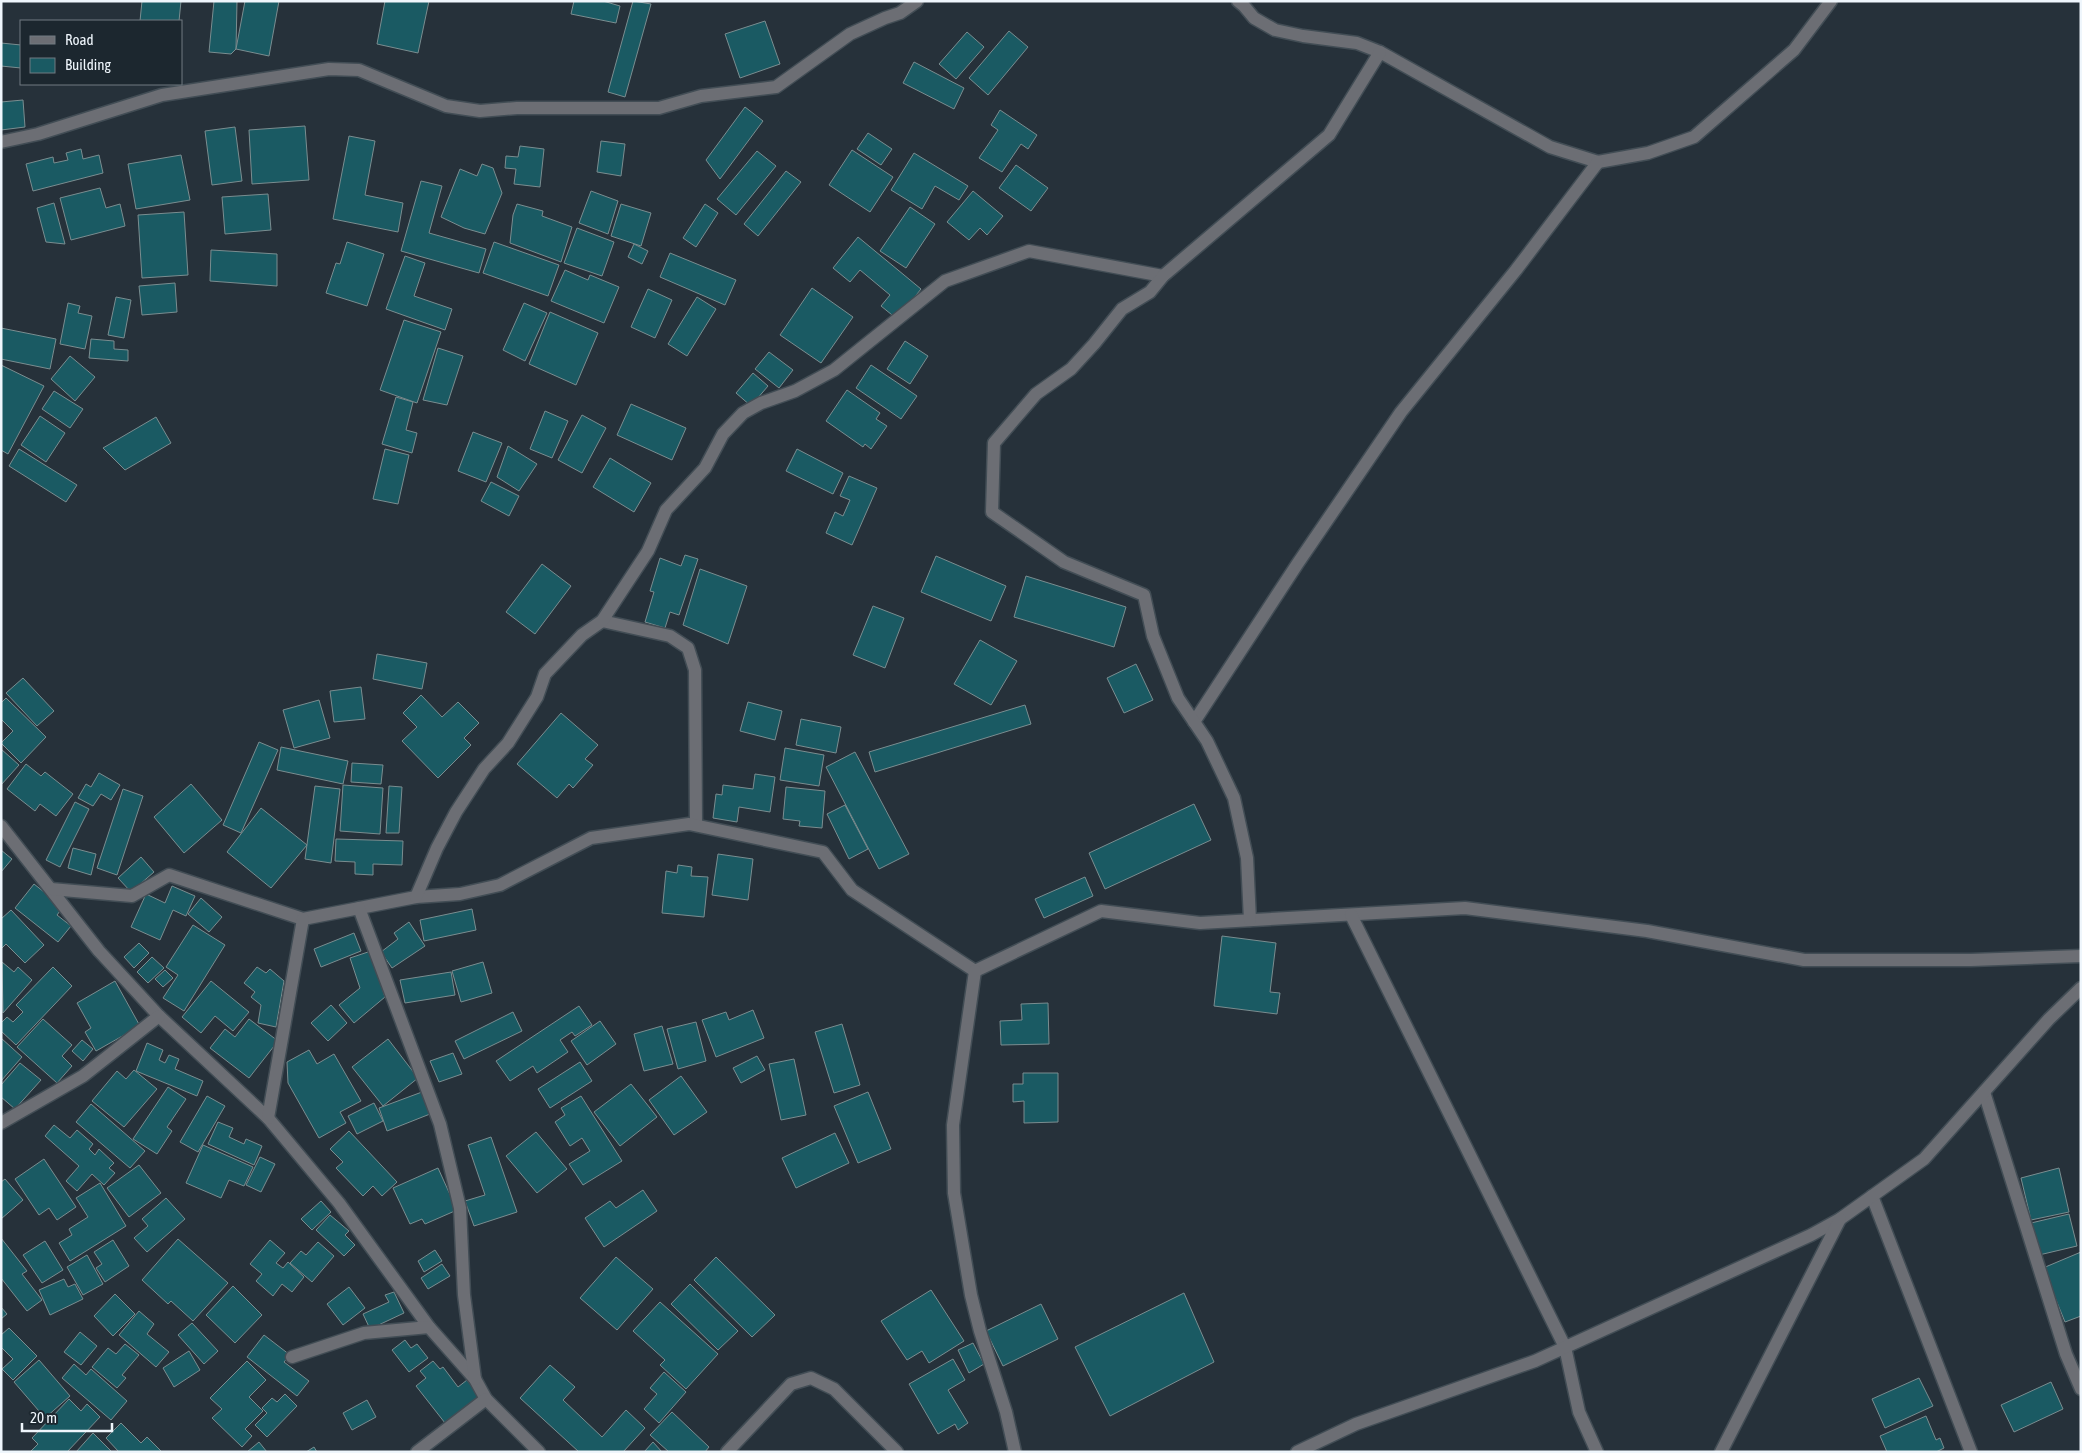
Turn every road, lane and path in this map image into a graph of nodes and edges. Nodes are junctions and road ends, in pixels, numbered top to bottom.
1 (917, 1) edge
2 (1238, 1) edge
3 (1832, 1) edge
4 (1380, 52) junction
5 (1, 142) edge
6 (1598, 162) junction
7 (1164, 276) junction
8 (602, 620) junction
9 (1194, 722) junction
10 (696, 824) junction
11 (1, 826) edge
12 (51, 889) junction
13 (416, 897) junction
14 (359, 908) junction
15 (1351, 915) junction
16 (303, 919) junction
17 (1250, 920) junction
18 (2081, 956) edge
19 (975, 972) junction
20 (2081, 988) edge
21 (159, 1016) junction
22 (1984, 1092) junction
23 (268, 1118) junction
24 (1, 1123) edge
25 (1872, 1196) junction
26 (1840, 1219) junction
27 (429, 1327) junction
28 (1565, 1347) junction
29 (292, 1357) dead end
30 (475, 1379) junction
31 (2081, 1389) edge
32 (486, 1399) junction
33 (417, 1452) edge
34 (539, 1452) edge
35 (727, 1452) edge
36 (897, 1452) edge
37 (1016, 1452) edge
38 (1297, 1452) edge
39 (1597, 1452) edge
40 (1721, 1452) edge
41 (1971, 1452) edge

1 - 5 street
2 - 4 street
3 - 6 street
4 - 6 street
4 - 7 street
6 - 9 street
7 - 8 street
7 - 9 street
8 - 10 street
8 - 13 street
9 - 17 street
10 - 13 street
10 - 19 street
11 - 12 street
12 - 16 street
12 - 21 street
13 - 14 street
14 - 16 street
14 - 30 street
15 - 17 street
15 - 18 street
15 - 28 street
16 - 23 street
17 - 19 street
19 - 37 street
20 - 22 street
21 - 23 street
21 - 24 street
22 - 25 street
22 - 31 street
23 - 27 street
25 - 26 street
25 - 41 street
26 - 28 street
26 - 40 street
27 - 29 street
27 - 30 street
28 - 38 street
28 - 39 street
30 - 32 street
32 - 33 street
32 - 34 street
35 - 36 street

